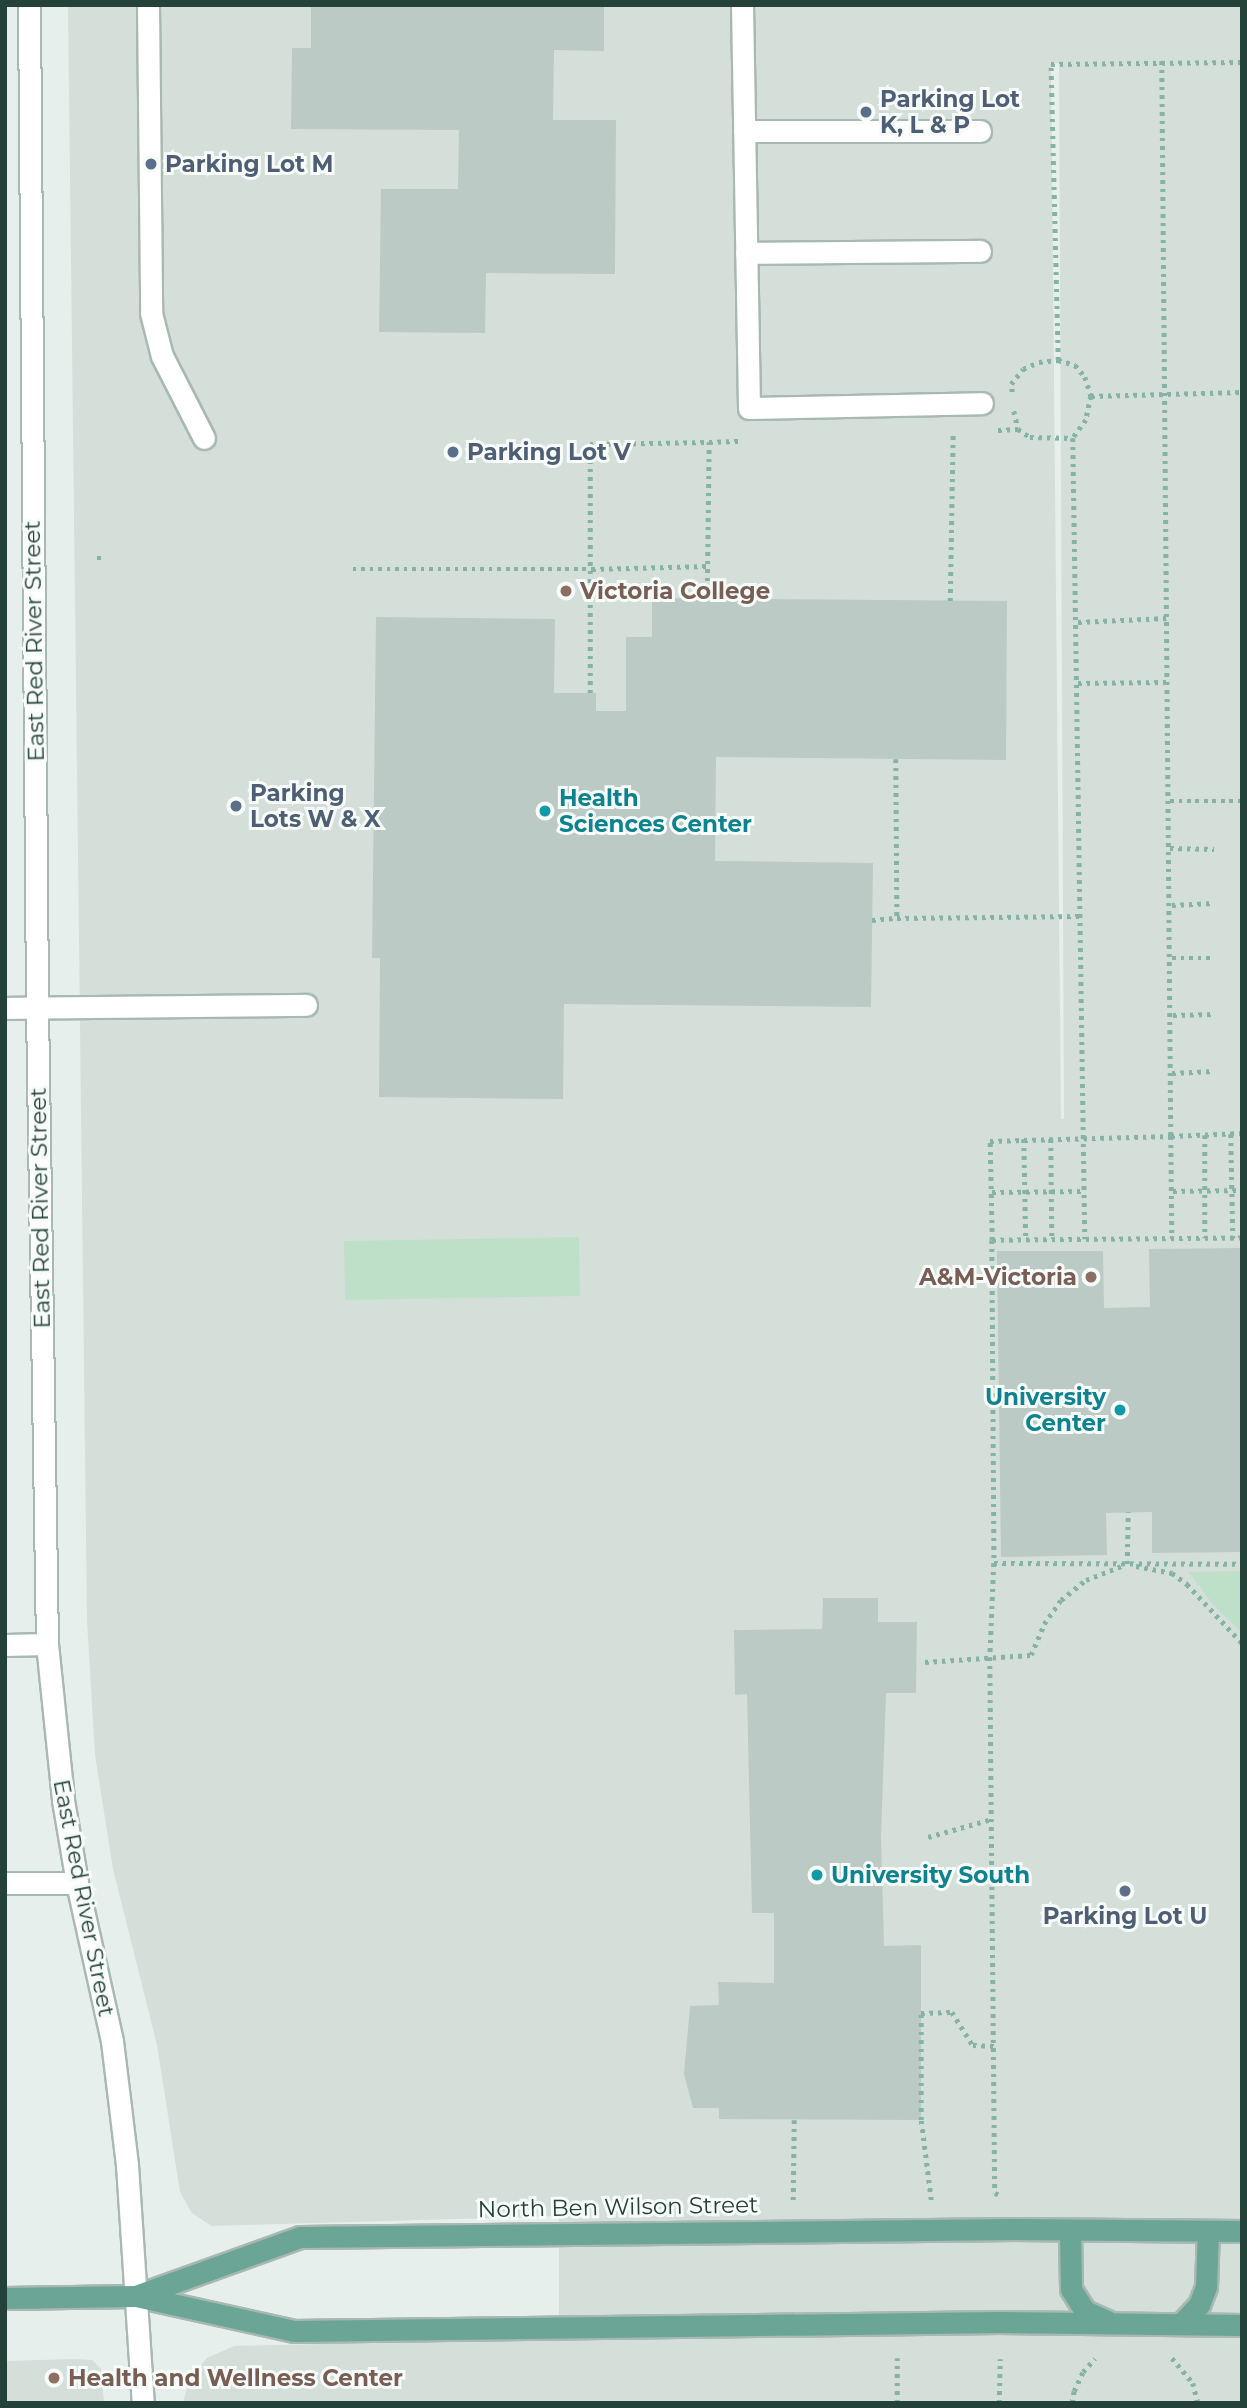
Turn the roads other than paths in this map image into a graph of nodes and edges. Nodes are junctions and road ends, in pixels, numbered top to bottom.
1 (29, 5) edge
2 (148, 5) edge
3 (742, 5) edge
4 (744, 131) junction
5 (980, 131) dead end
6 (980, 251) dead end
7 (746, 253) junction
8 (982, 403) dead end
9 (204, 438) dead end
10 (306, 1005) dead end
11 (5, 1008) edge
12 (37, 1008) junction
13 (47, 1644) junction
14 (5, 1645) edge
15 (5, 1883) edge
16 (77, 1883) junction
17 (1069, 2230) junction
18 (1208, 2231) junction
19 (1242, 2231) edge
20 (136, 2296) junction
21 (5, 2298) edge
22 (1110, 2323) junction
23 (1182, 2323) junction
24 (1242, 2325) edge
25 (142, 2403) edge

1 - 12 street, East Red River Street
2 - 9 street
3 - 4 street
4 - 5 street
4 - 7 street
6 - 7 street
7 - 8 street
10 - 12 street
11 - 12 street
12 - 13 street, East Red River Street
13 - 14 street
13 - 16 street, East Red River Street
15 - 16 street
16 - 20 street, East Red River Street
17 - 18 main road, North Ben Wilson Street
17 - 20 main road, North Ben Wilson Street
17 - 22 main road
18 - 19 main road, North Ben Wilson Street
18 - 23 main road
20 - 21 main road, North Ben Wilson Street
20 - 22 main road
20 - 25 street, East Red River Street
22 - 23 main road
23 - 24 main road

